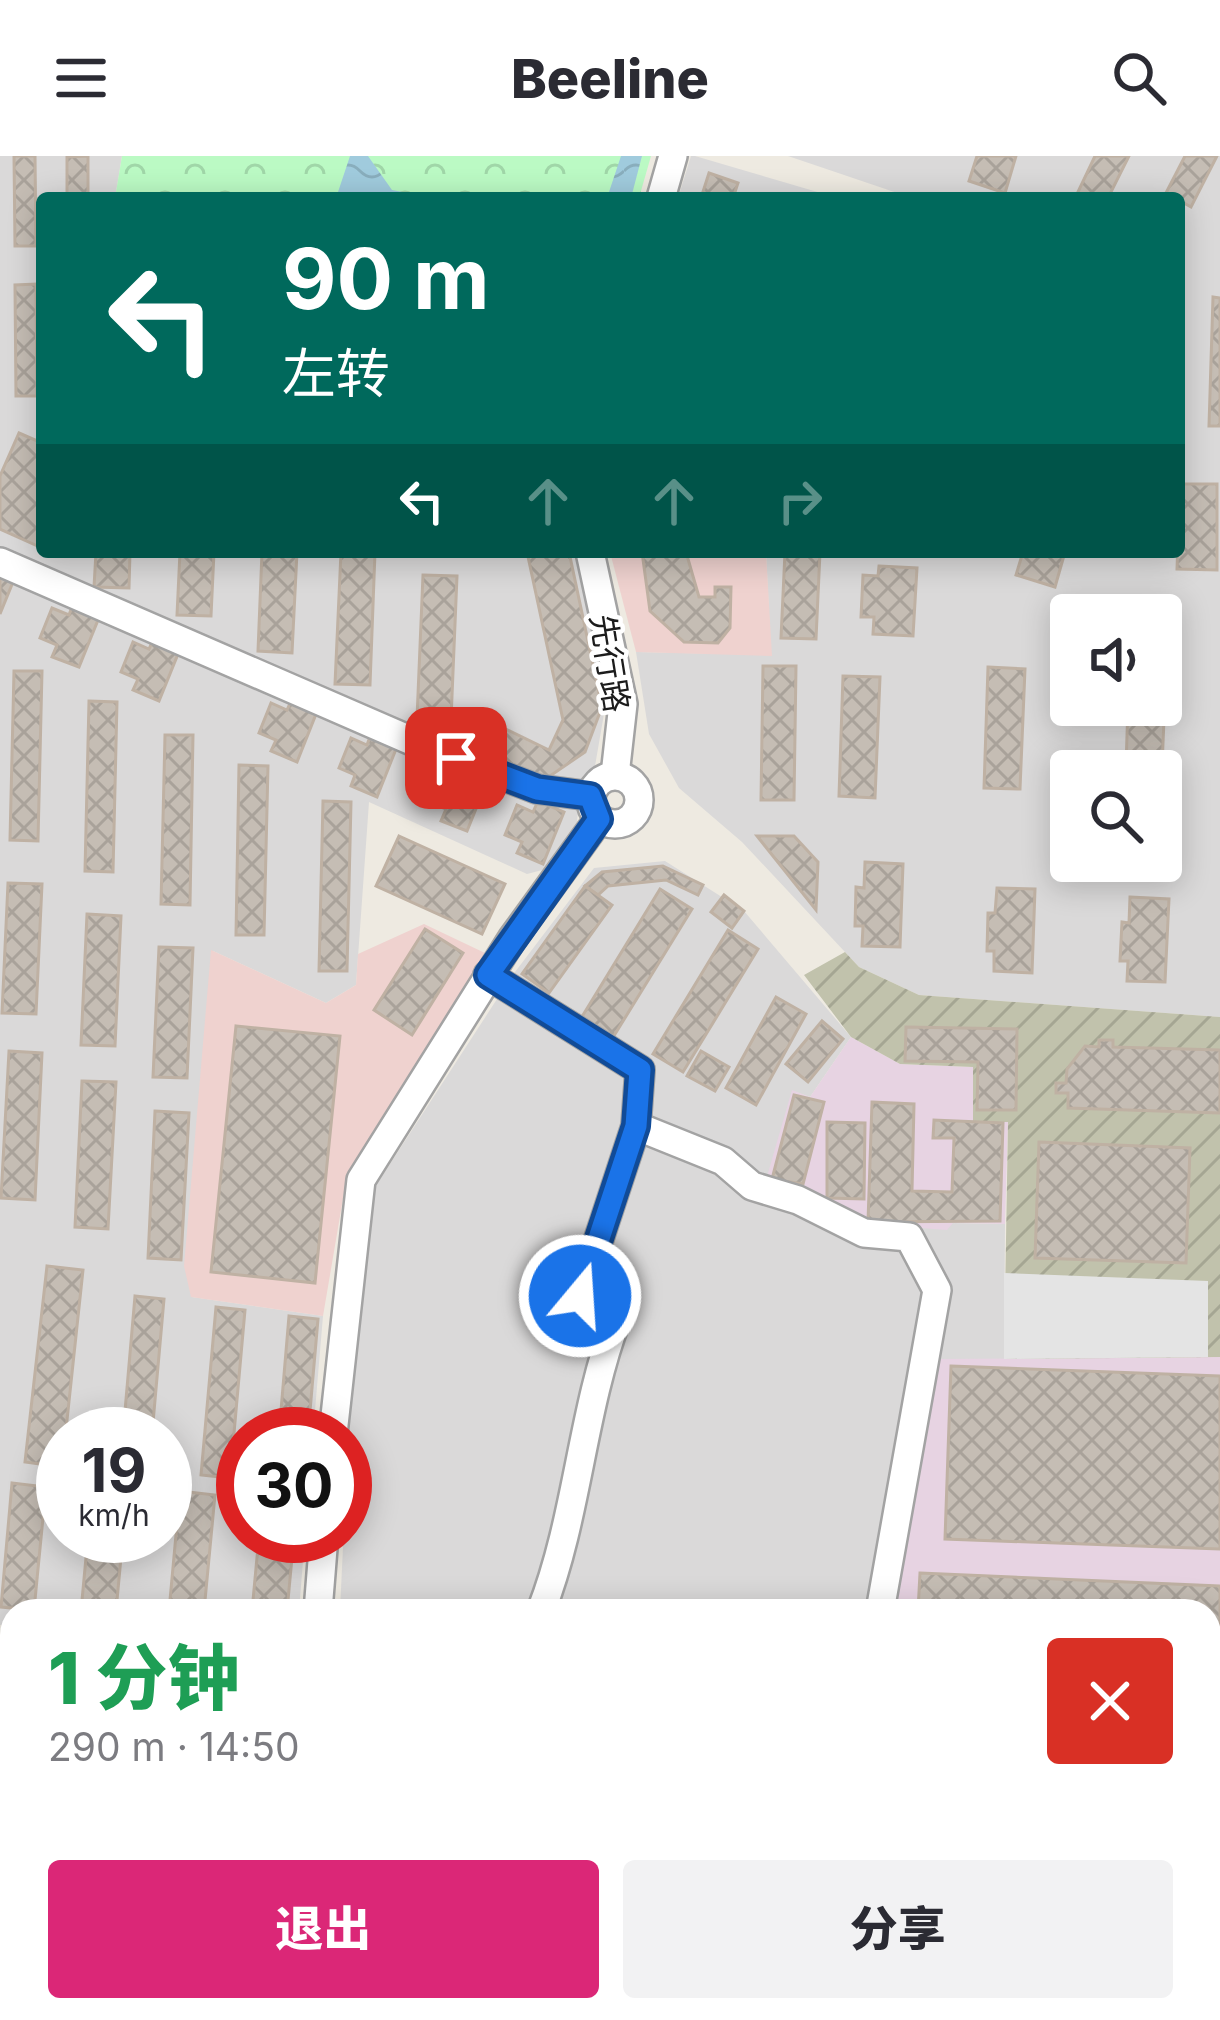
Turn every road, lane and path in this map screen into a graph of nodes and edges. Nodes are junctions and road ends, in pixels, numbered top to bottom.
1 (673, 156) edge
2 (663, 192) edge
3 (591, 558) edge
4 (0, 562) edge
5 (615, 775) junction
6 (595, 807) junction
7 (488, 975) junction
8 (636, 1126) junction
9 (336, 1407) edge
10 (322, 1563) edge
11 (319, 1599) edge
12 (545, 1599) edge
13 (882, 1599) edge

1 - 2 street
3 - 5 street, 先行路
4 - 6 street
5 - 6 street
5 - 6 street
6 - 7 street
7 - 8 street
7 - 9 street
8 - 12 street
8 - 13 street
10 - 11 street

